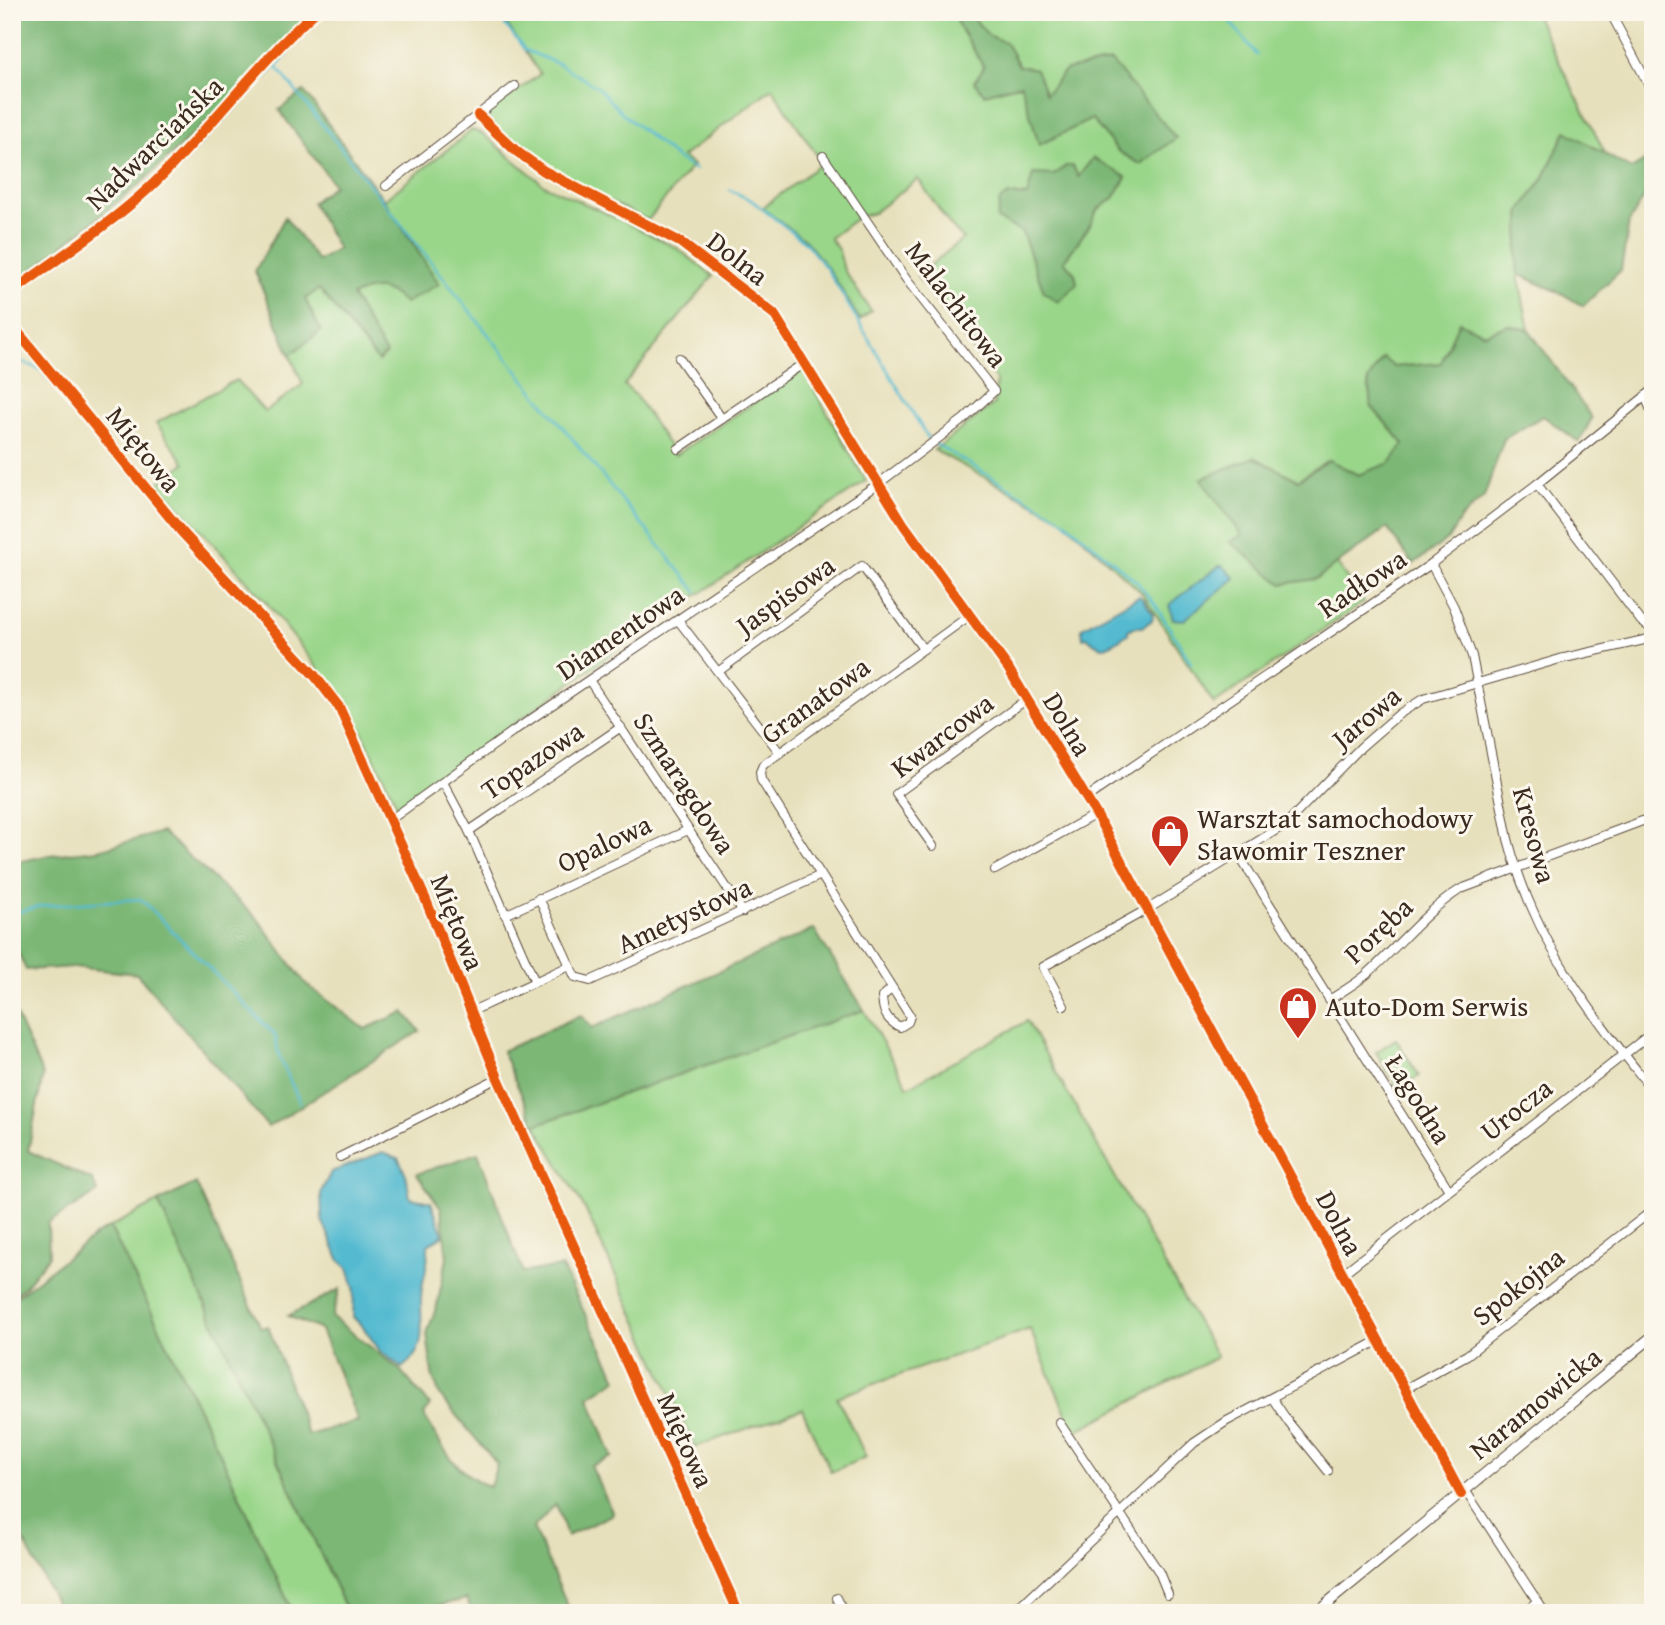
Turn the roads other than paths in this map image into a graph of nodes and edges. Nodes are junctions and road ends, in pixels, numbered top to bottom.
1 (315, 12) edge
2 (1610, 12) edge
3 (515, 86) dead end
4 (1653, 93) edge
5 (478, 115) junction
6 (823, 156) dead end
7 (386, 186) dead end
8 (12, 292) edge
9 (12, 325) edge
10 (679, 358) dead end
11 (804, 363) junction
12 (1653, 390) edge
13 (1644, 396) junction
14 (1653, 415) edge
15 (722, 419) junction
16 (678, 449) dead end
17 (878, 484) junction
18 (1537, 484) junction
19 (1431, 564) junction
20 (969, 616) junction
21 (678, 621) junction
22 (1653, 630) edge
23 (1653, 638) edge
24 (923, 649) junction
25 (719, 671) junction
26 (589, 680) junction
27 (1478, 682) junction
28 (1027, 699) junction
29 (621, 727) junction
30 (780, 753) junction
31 (443, 782) junction
32 (1086, 798) junction
33 (1096, 814) junction
34 (1653, 817) edge
35 (390, 820) junction
36 (688, 830) junction
37 (469, 831) junction
38 (933, 846) dead end
39 (1238, 854) junction
40 (1516, 868) junction
41 (995, 870) dead end
42 (821, 875) junction
43 (539, 898) junction
44 (1148, 909) junction
45 (743, 912) junction
46 (505, 915) junction
47 (569, 966) junction
48 (534, 982) junction
49 (892, 988) junction
50 (1329, 1000) junction
51 (1063, 1006) dead end
52 (470, 1012) junction
53 (1653, 1032) edge
54 (1623, 1054) junction
55 (498, 1078) junction
56 (1653, 1091) edge
57 (340, 1157) dead end
58 (1450, 1190) junction
59 (1653, 1210) edge
60 (1342, 1274) junction
61 (1653, 1336) edge
62 (1378, 1341) junction
63 (1405, 1390) junction
64 (1272, 1398) junction
65 (1059, 1422) dead end
66 (1328, 1471) dead end
67 (1463, 1492) junction
68 (1118, 1512) junction
69 (1168, 1594) dead end
70 (837, 1598) dead end
71 (1538, 1601) junction
72 (740, 1613) edge
73 (844, 1613) edge
74 (1014, 1613) edge
75 (1315, 1613) edge
76 (1522, 1613) edge
77 (1545, 1613) edge

1 - 8 street, Nadwarciańska
2 - 4 street
3 - 5 street
5 - 7 street
5 - 11 street, Dolna
6 - 17 street, Malachitowa
9 - 35 street, Miętowa
10 - 15 street
11 - 15 street
11 - 17 street, Dolna
12 - 13 street, Radłowa
13 - 14 street
13 - 18 street, Radłowa
15 - 16 street
17 - 20 street, Dolna
17 - 21 street, Diamentowa
18 - 19 street, Radłowa
18 - 22 street
19 - 27 street, Kresowa
19 - 32 street, Radłowa
20 - 24 street, Granatowa
20 - 28 street, Dolna
21 - 25 street
21 - 26 street, Diamentowa
23 - 27 street, Jarowa
24 - 25 street, Jaspisowa
24 - 30 street, Granatowa
25 - 30 street
26 - 29 street, Szmaragdowa
26 - 31 street, Diamentowa
27 - 39 street, Jarowa
27 - 40 street, Kresowa
28 - 32 street, Dolna
28 - 38 street, Kwarcowa
29 - 36 street, Szmaragdowa
29 - 37 street, Topazowa
30 - 42 street, Granatowa
31 - 35 street, Diamentowa
31 - 37 street
32 - 33 street, Dolna
33 - 41 street
33 - 44 street, Dolna
34 - 40 street, Poręba
35 - 52 street, Miętowa
36 - 43 street, Opalowa
36 - 45 street, Szmaragdowa
37 - 46 street
39 - 44 street, Jarowa
39 - 50 street, Łagodna
40 - 50 street, Poręba
40 - 54 street, Kresowa
42 - 45 street, Ametystowa
42 - 49 street, Granatowa
43 - 46 street, Opalowa
43 - 47 street
44 - 51 street, Jarowa
44 - 60 street, Dolna
45 - 47 street, Ametystowa
46 - 48 street
47 - 48 street
48 - 52 street
49 - 49 street, Granatowa
50 - 58 street, Łagodna
52 - 55 street, Miętowa
53 - 54 street, Urocza
54 - 56 street, Kresowa
54 - 58 street, Urocza
55 - 57 street
55 - 72 street, Miętowa
58 - 60 street, Urocza
59 - 63 street, Spokojna
60 - 62 street, Dolna
61 - 67 street, Naramowicka
62 - 63 street, Dolna
62 - 64 street
63 - 67 street, Dolna
64 - 66 street
64 - 68 street
65 - 68 street
67 - 71 street, Dolna
67 - 75 street, Naramowicka
68 - 69 street
68 - 74 street
70 - 73 street
71 - 76 street
71 - 77 street, Dolna

